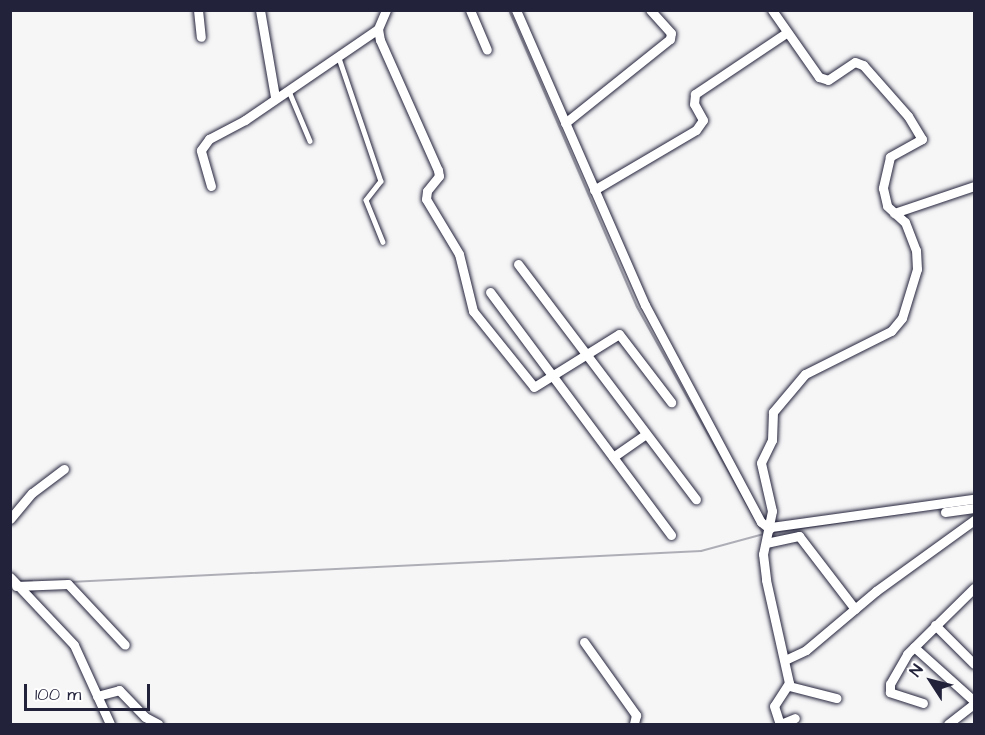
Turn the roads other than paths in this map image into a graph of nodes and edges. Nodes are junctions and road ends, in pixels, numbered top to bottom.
1 (198, 10) edge
2 (260, 10) edge
3 (386, 10) edge
4 (470, 10) edge
5 (516, 10) edge
6 (650, 10) edge
7 (772, 10) edge
8 (378, 29) junction
9 (786, 33) junction
10 (201, 37) dead end
11 (487, 50) dead end
12 (338, 55) junction
13 (287, 88) junction
14 (275, 97) junction
15 (565, 123) junction
16 (310, 141) dead end
17 (211, 186) dead end
18 (975, 186) edge
19 (594, 190) junction
20 (894, 213) junction
21 (383, 242) dead end
22 (518, 264) dead end
23 (490, 292) dead end
24 (585, 356) junction
25 (554, 378) junction
26 (671, 402) dead end
27 (646, 434) junction
28 (613, 458) junction
29 (64, 469) dead end
30 (696, 499) dead end
31 (975, 499) edge
32 (975, 508) edge
33 (945, 512) dead end
34 (10, 519) edge
35 (975, 520) edge
36 (769, 533) junction
37 (671, 535) dead end
38 (13, 582) edge
39 (975, 588) edge
40 (855, 609) junction
41 (935, 625) junction
42 (584, 642) dead end
43 (125, 645) dead end
44 (914, 646) junction
45 (785, 660) junction
46 (975, 664) edge
47 (789, 686) junction
48 (97, 696) junction
49 (836, 698) dead end
50 (923, 703) dead end
51 (975, 703) edge
52 (795, 718) dead end
53 (110, 724) edge
54 (158, 724) edge
55 (634, 724) edge
56 (781, 724) edge
57 (948, 724) edge

1 - 10 street
2 - 14 street
3 - 8 street
4 - 11 street
5 - 15 street
6 - 15 street
7 - 9 street
8 - 12 street
8 - 25 street
9 - 19 street
9 - 20 street
12 - 13 street
12 - 21 lane
13 - 14 street
13 - 16 lane
14 - 17 street
15 - 19 street
18 - 20 street
19 - 36 street
20 - 36 street
22 - 24 street
23 - 25 street
24 - 25 street
24 - 26 street
24 - 27 street
25 - 28 street
27 - 28 street
27 - 30 street
28 - 37 street
29 - 34 street
31 - 36 street
32 - 33 street
35 - 40 street
36 - 40 street
36 - 45 street
38 - 43 street
38 - 48 street
39 - 41 street
40 - 45 street
41 - 44 street
41 - 46 street
42 - 55 street
44 - 50 street
44 - 51 street
45 - 47 street
47 - 49 street
47 - 56 street
48 - 53 street
48 - 54 street
51 - 57 street
52 - 56 street

